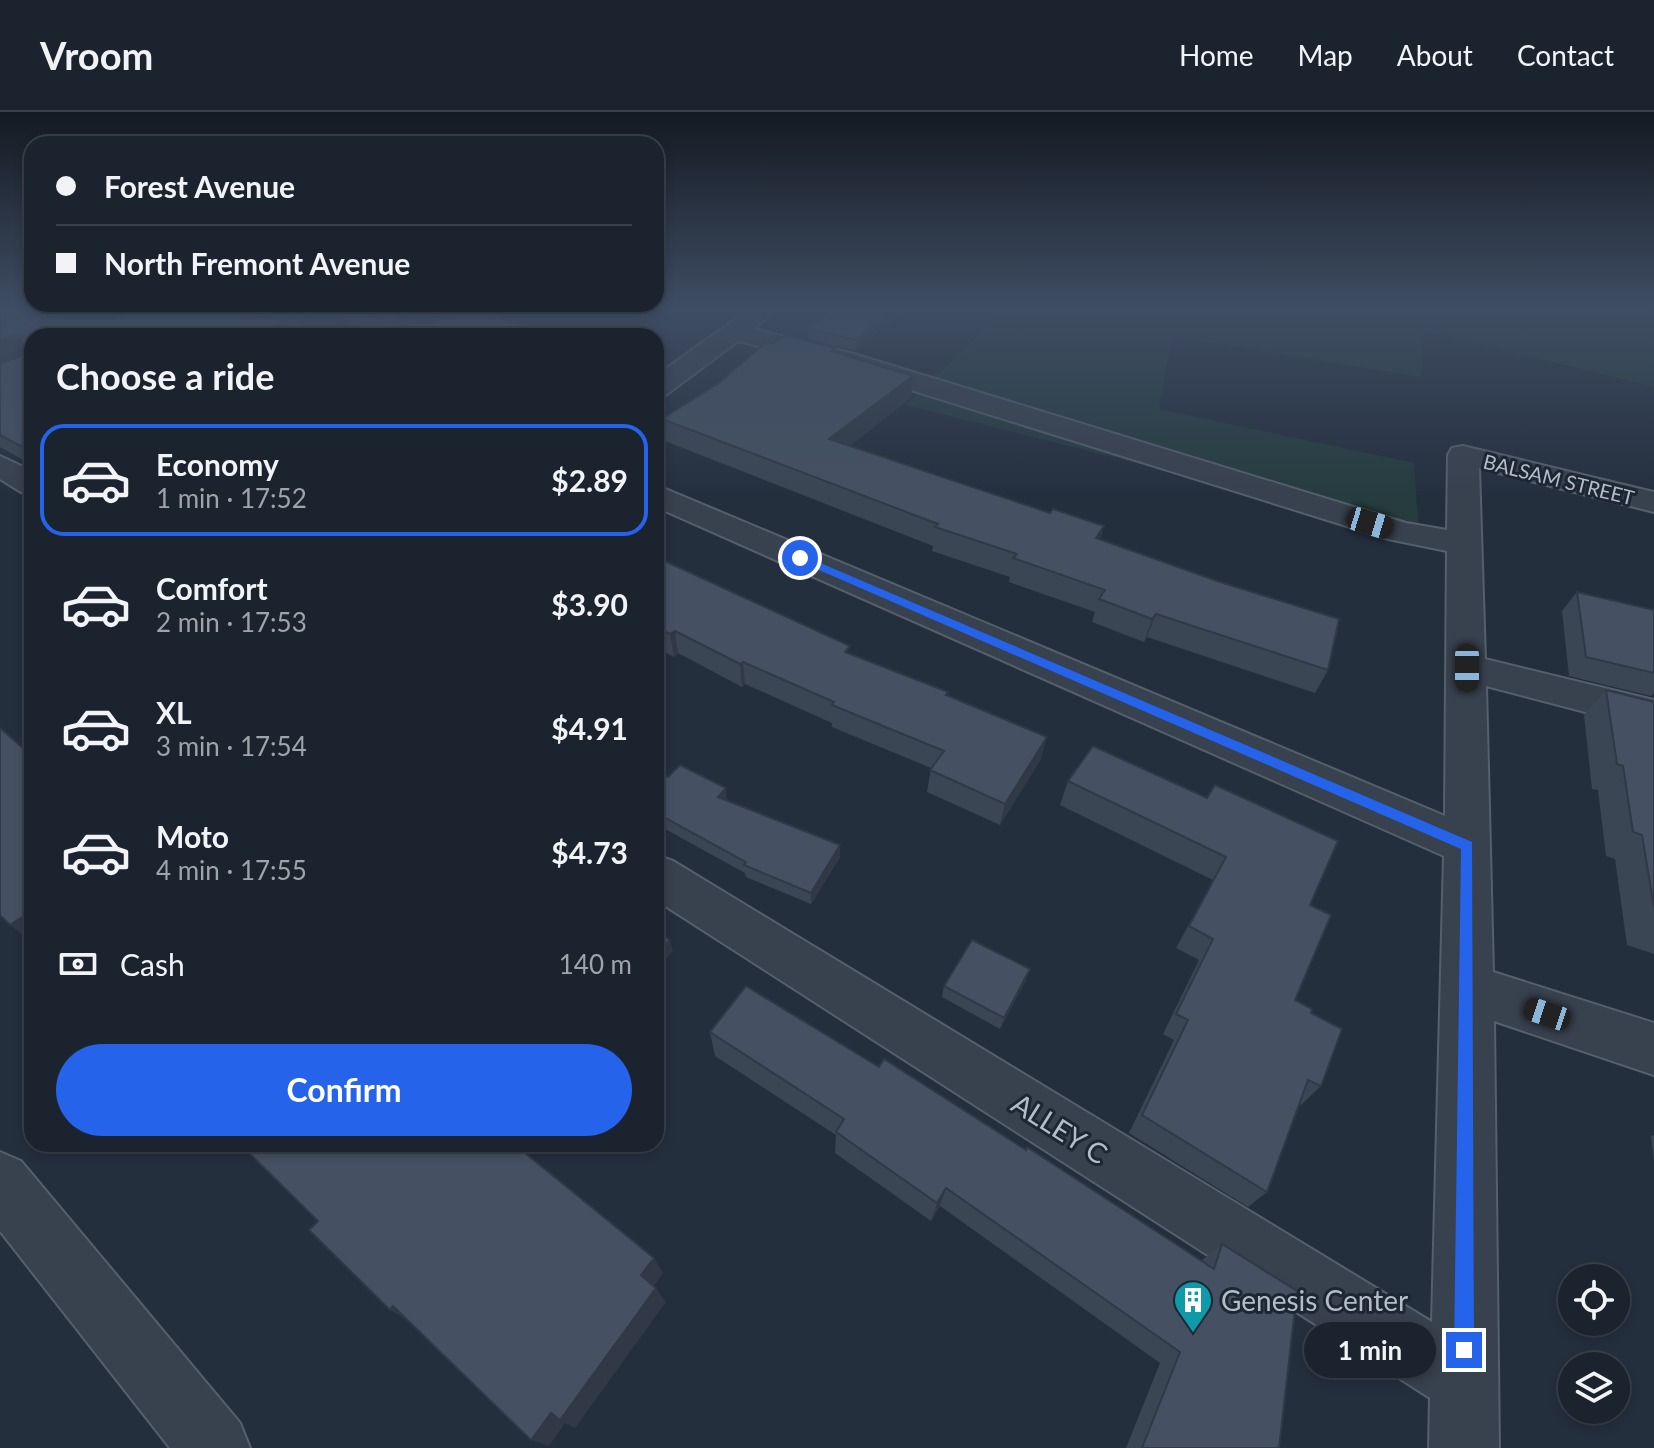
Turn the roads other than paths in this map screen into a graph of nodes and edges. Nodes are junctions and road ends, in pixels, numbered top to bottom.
1 (884, 372) edge
2 (0, 465) edge
3 (24, 480) edge
4 (664, 498) edge
5 (1654, 502) edge
6 (1465, 544) junction
7 (1467, 668) junction
8 (1654, 715) edge
9 (1468, 846) junction
10 (664, 880) edge
11 (1467, 988) junction
12 (1654, 1049) edge
13 (0, 1182) edge
14 (1464, 1380) junction
15 (215, 1448) edge
16 (1464, 1448) edge

1 - 6 street
2 - 3 street
4 - 9 street
5 - 6 street, BALSAM STREET
6 - 7 street
7 - 8 street
7 - 9 street
9 - 11 street
10 - 14 street, ALLEY C
11 - 12 street
11 - 14 street
13 - 15 street
14 - 16 street

